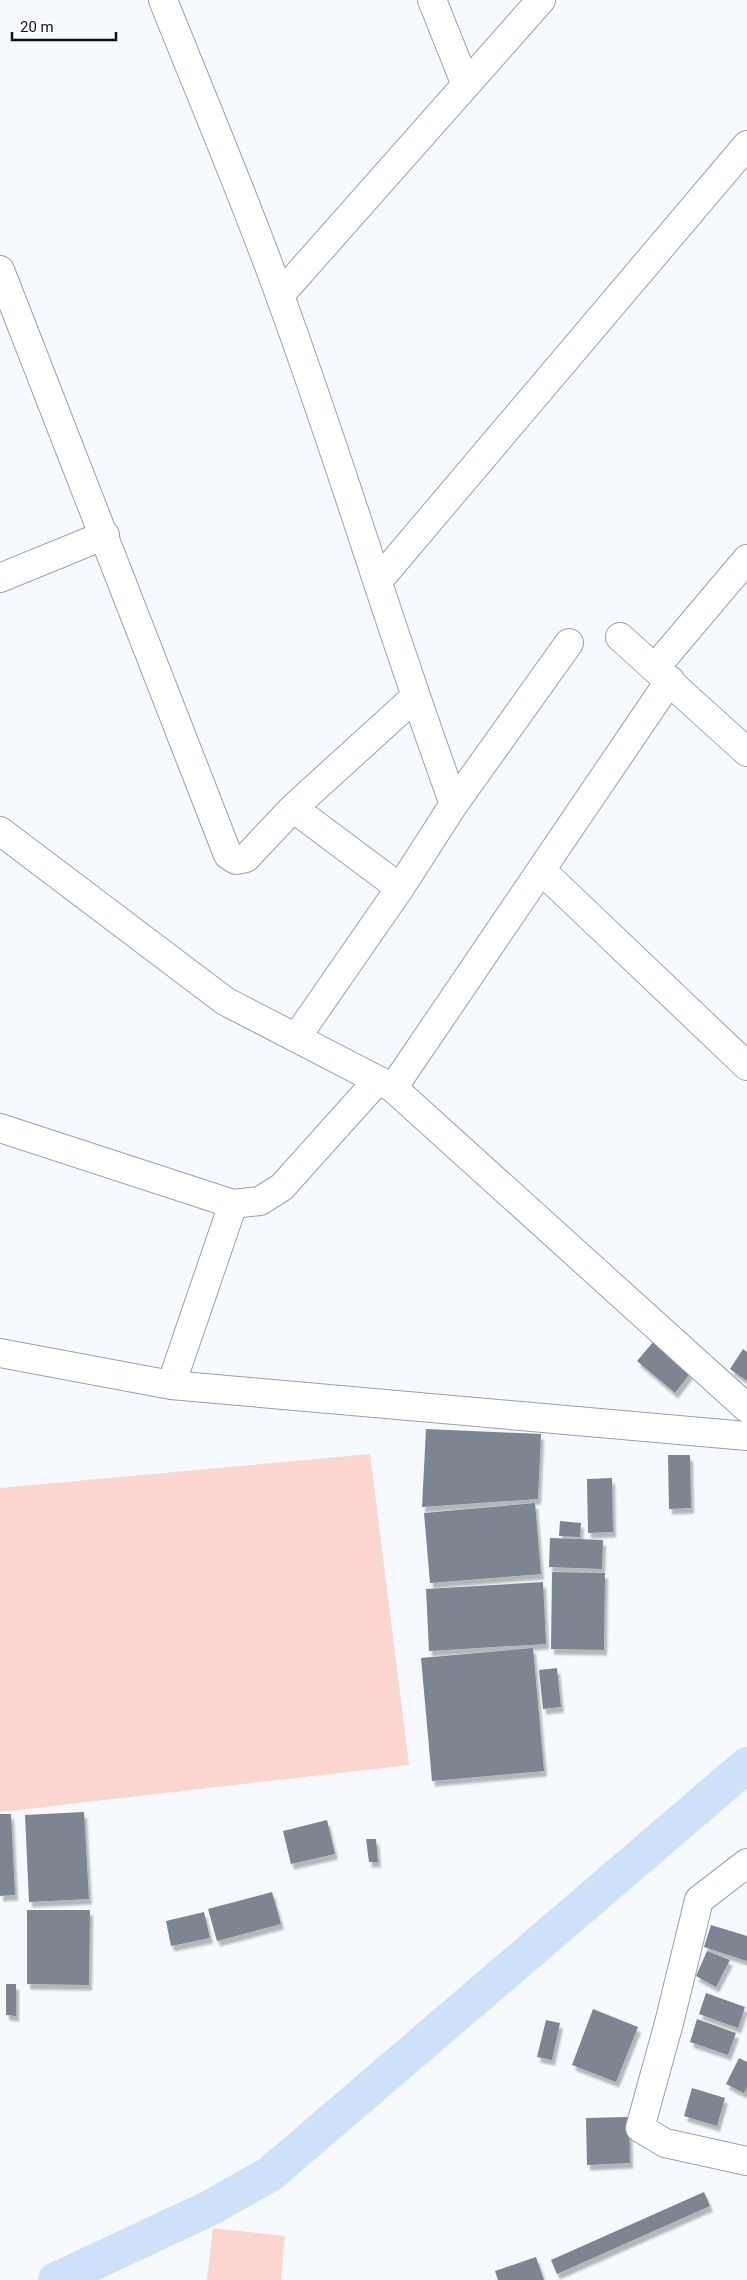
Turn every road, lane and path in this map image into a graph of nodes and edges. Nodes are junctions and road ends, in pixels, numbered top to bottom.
1 (163, 0) edge
2 (432, 0) edge
3 (541, 0) edge
4 (466, 85) junction
5 (747, 145) edge
6 (0, 270) edge
7 (280, 295) junction
8 (6, 306) edge
9 (105, 536) junction
10 (747, 559) edge
11 (0, 578) edge
12 (378, 581) junction
13 (620, 637) dead end
14 (569, 643) dead end
15 (663, 674) junction
16 (415, 697) junction
17 (747, 752) edge
18 (454, 804) junction
19 (293, 808) junction
20 (0, 831) edge
21 (541, 870) junction
22 (400, 888) junction
23 (296, 1038) junction
24 (747, 1066) edge
25 (385, 1084) junction
26 (0, 1128) edge
27 (232, 1204) junction
28 (0, 1353) edge
29 (171, 1385) junction
30 (747, 1408) edge
31 (747, 1436) edge
32 (747, 1863) edge
33 (747, 2161) edge

1 - 7 street
2 - 4 street
3 - 4 street
4 - 7 street
5 - 12 street
6 - 8 street
7 - 12 street
8 - 9 street
9 - 11 street
9 - 19 street
10 - 15 street
12 - 16 street
13 - 15 street
14 - 18 street
15 - 17 street
15 - 21 street
16 - 18 street
16 - 19 street
18 - 22 street
19 - 22 street
20 - 23 street
21 - 24 street
21 - 25 street
22 - 23 street
23 - 25 street
25 - 27 street
25 - 30 street
26 - 27 street
27 - 29 street
28 - 29 street
29 - 31 street
32 - 33 street

